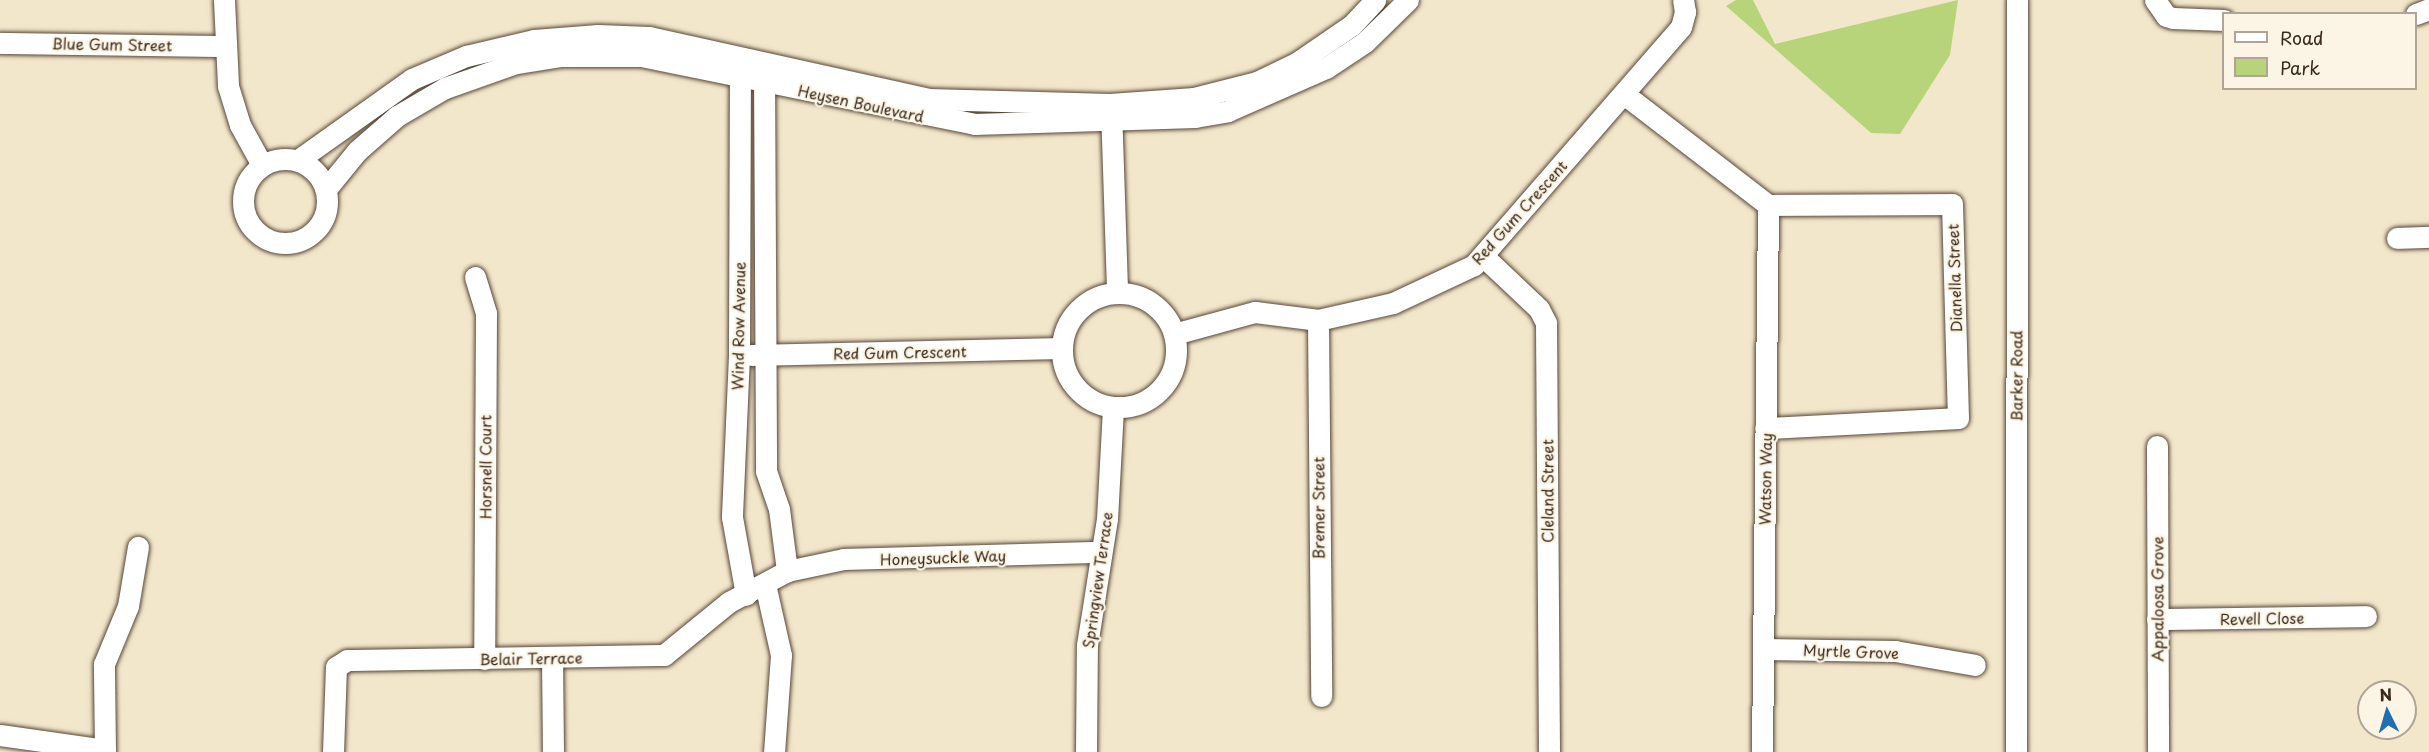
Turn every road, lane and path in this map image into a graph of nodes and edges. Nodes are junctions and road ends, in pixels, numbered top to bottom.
1 (224, 0) edge
2 (1375, 0) edge
3 (1408, 0) edge
4 (1683, 0) edge
5 (2017, 0) edge
6 (2155, 0) edge
7 (2222, 20) edge
8 (0, 43) edge
9 (225, 46) junction
10 (740, 66) junction
11 (764, 72) junction
12 (1624, 94) junction
13 (1111, 113) junction
14 (298, 160) junction
15 (262, 165) junction
16 (326, 189) junction
17 (1768, 205) junction
18 (2397, 237) dead end
19 (2429, 237) edge
20 (1483, 256) junction
21 (475, 277) dead end
22 (1117, 293) junction
23 (1318, 320) junction
24 (1174, 334) junction
25 (1062, 348) junction
26 (739, 355) junction
27 (763, 356) junction
28 (1113, 407) junction
29 (1765, 428) junction
30 (2157, 446) dead end
31 (138, 547) dead end
32 (1100, 552) junction
33 (786, 571) junction
34 (765, 584) junction
35 (746, 595) junction
36 (2366, 616) dead end
37 (2157, 619) junction
38 (1763, 649) junction
39 (552, 658) junction
40 (484, 659) junction
41 (1975, 665) dead end
42 (1321, 696) dead end
43 (0, 735) edge
44 (105, 751) edge
45 (333, 752) edge
46 (553, 752) edge
47 (774, 752) edge
48 (1086, 752) edge
49 (1549, 752) edge
50 (1762, 752) edge
51 (2016, 752) edge
52 (2158, 752) edge

1 - 9 street
2 - 13 street, Heysen Boulevard
3 - 13 street, Heysen Boulevard
4 - 12 street, Red Gum Crescent
5 - 51 street, Barker Road
6 - 7 street
8 - 9 street, Blue Gum Street
9 - 15 street
10 - 11 street, Heysen Boulevard
10 - 14 street, Heysen Boulevard
10 - 16 street, Heysen Boulevard
10 - 26 street, Wind Row Avenue
11 - 13 street, Heysen Boulevard
11 - 27 street, Wind Row Avenue
12 - 17 street
12 - 20 street, Red Gum Crescent
13 - 22 street
14 - 15 street
14 - 16 street
15 - 16 street
17 - 29 street, Watson Way
17 - 29 street, Dianella Street
18 - 19 street
20 - 23 street, Red Gum Crescent
20 - 49 street, Cleland Street
21 - 40 street, Horsnell Court
22 - 24 street
22 - 25 street
23 - 24 street, Red Gum Crescent
23 - 42 street, Bremer Street
24 - 28 street
25 - 27 street, Red Gum Crescent
25 - 28 street
26 - 27 street, Red Gum Crescent
26 - 35 street, Wind Row Avenue
27 - 33 street, Wind Row Avenue
28 - 32 street, Springview Terrace
29 - 38 street, Watson Way
30 - 37 street, Appaloosa Grove
31 - 44 street
32 - 33 street, Honeysuckle Way
32 - 48 street, Springview Terrace
33 - 34 street, Belair Terrace
34 - 35 street, Belair Terrace
34 - 47 street
35 - 39 street, Belair Terrace
36 - 37 street, Revell Close
37 - 52 street, Appaloosa Grove
38 - 41 street, Myrtle Grove
38 - 50 street, Watson Way
39 - 40 street, Belair Terrace
39 - 46 street
40 - 45 street, Belair Terrace
43 - 44 street

